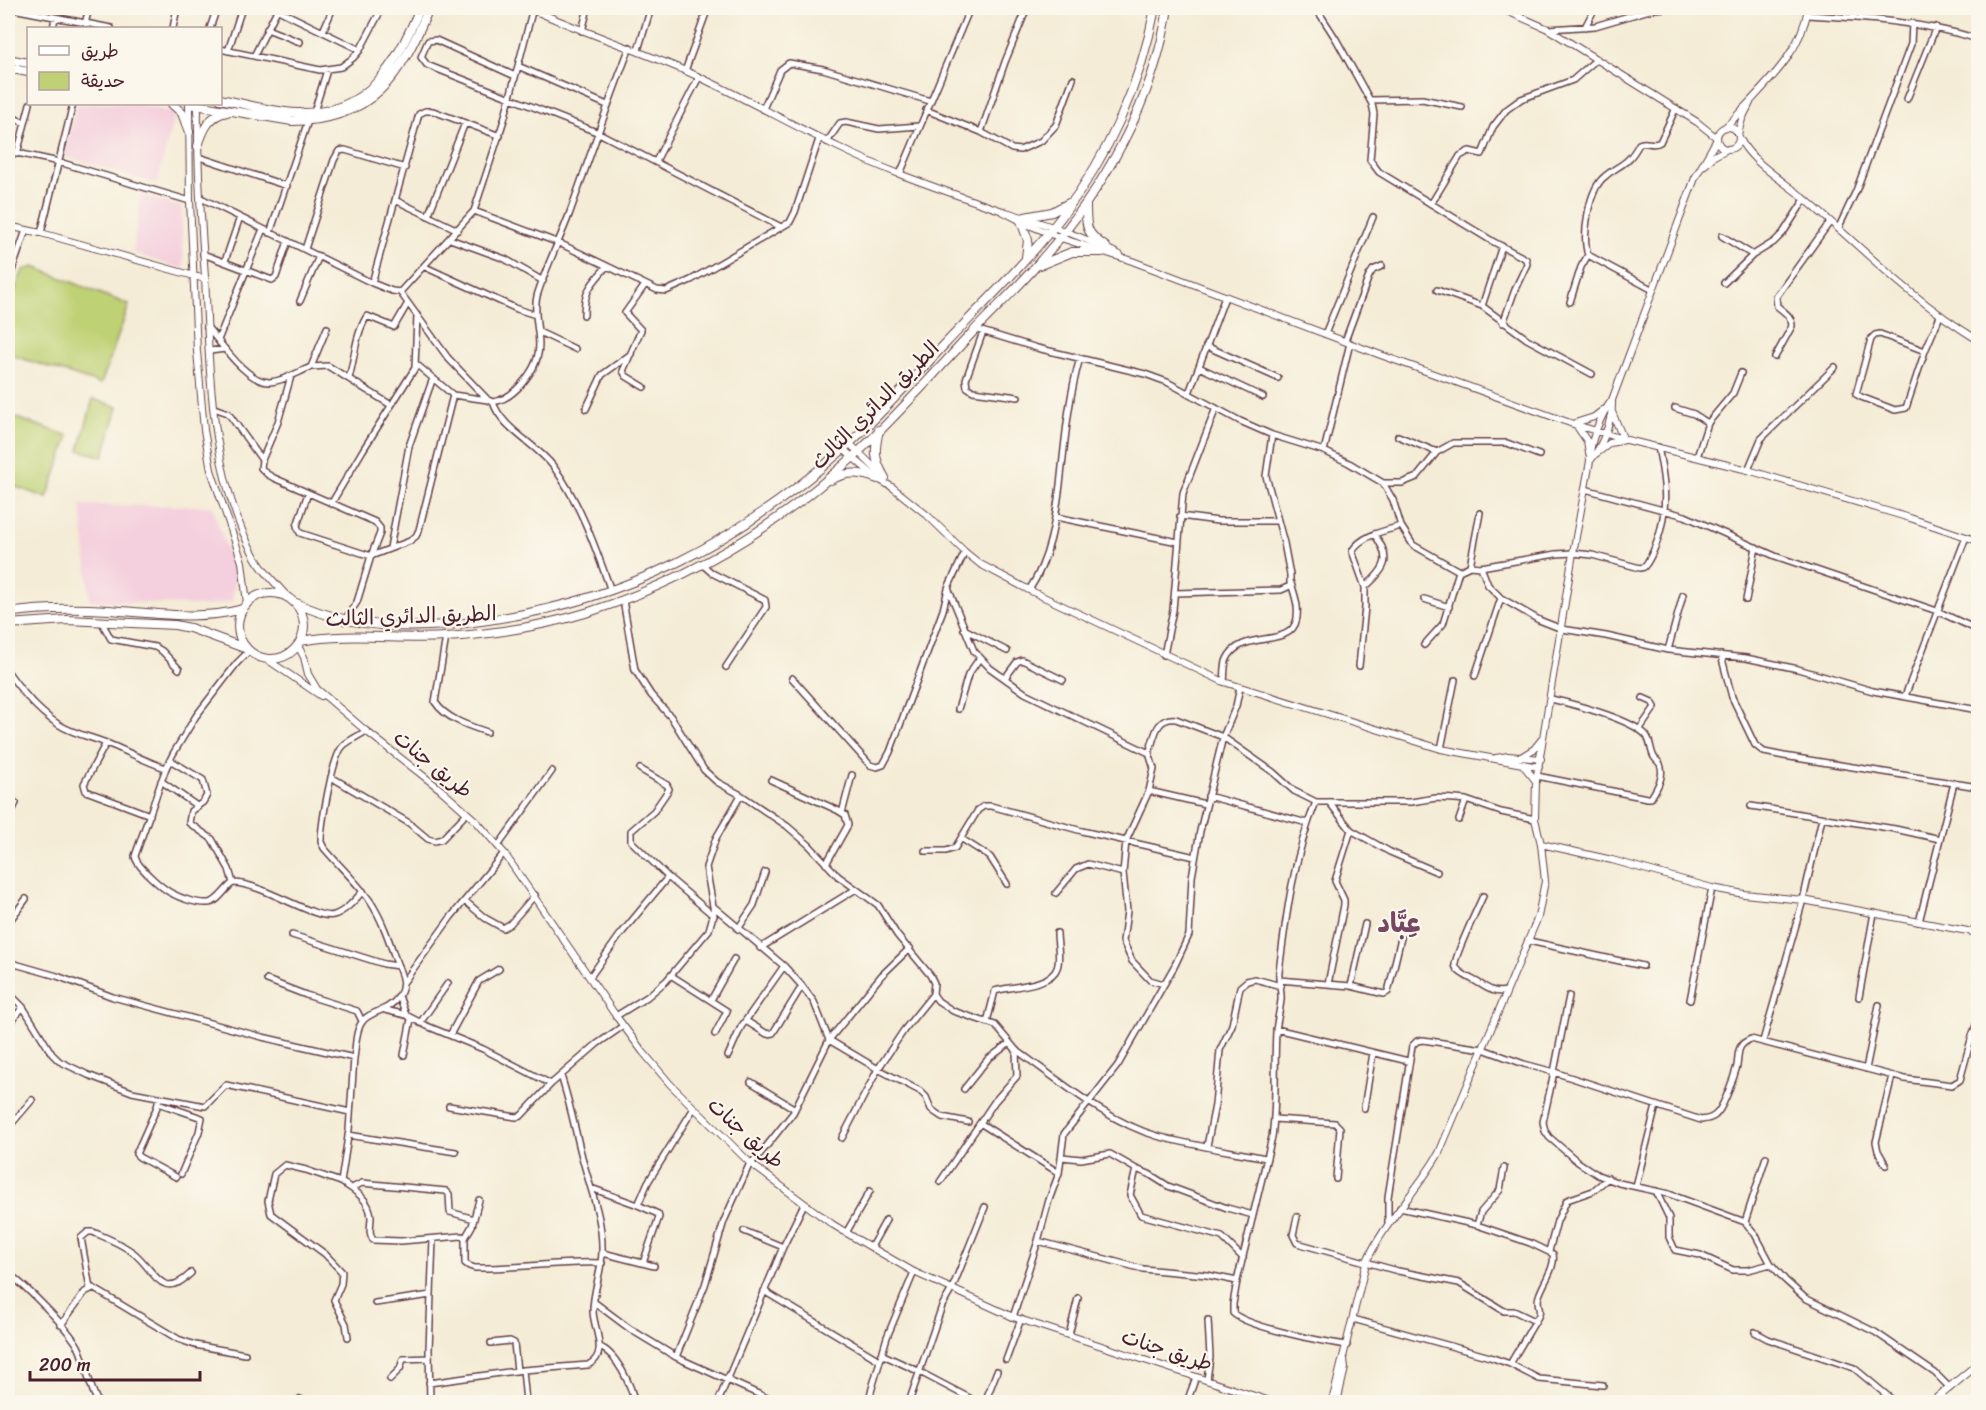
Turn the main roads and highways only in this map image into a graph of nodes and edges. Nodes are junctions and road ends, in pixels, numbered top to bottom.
1 (420, 8) edge
2 (429, 8) edge
3 (1168, 8) edge
4 (1155, 9) edge
5 (27, 63) edge
6 (8, 65) edge
7 (27, 72) edge
8 (222, 99) edge
9 (173, 105) edge
10 (199, 105) edge
11 (234, 112) junction
12 (189, 132) road end
13 (198, 146) road end
14 (1075, 199) junction
15 (1086, 205) junction
16 (1026, 258) junction
17 (1034, 268) junction
18 (879, 430) junction
19 (819, 486) junction
20 (296, 603) junction
21 (245, 606) junction
22 (8, 613) edge
23 (8, 624) edge
24 (300, 644) junction
25 (248, 650) junction
26 (1978, 1364) edge
27 (1932, 1402) edge

1 - 8 main road
2 - 11 main road
3 - 15 main road, الطريق الدائري الثالث
4 - 14 main road, الطريق الدائري الثالث
5 - 6 main road
6 - 7 main road
9 - 12 main road
10 - 11 main road
11 - 13 main road
14 - 16 main road, الطريق الدائري الثالث
14 - 16 main road
15 - 17 main road, الطريق الدائري الثالث
15 - 17 main road
16 - 20 main road, الطريق الدائري الثالث
17 - 18 main road, الطريق الدائري الثالث
18 - 19 main road, الطريق الدائري الثالث
18 - 19 main road
19 - 24 main road, الطريق الدائري الثالث
20 - 21 main road
20 - 24 main road
21 - 22 main road
21 - 25 main road
23 - 25 main road
24 - 25 main road
26 - 27 main road

